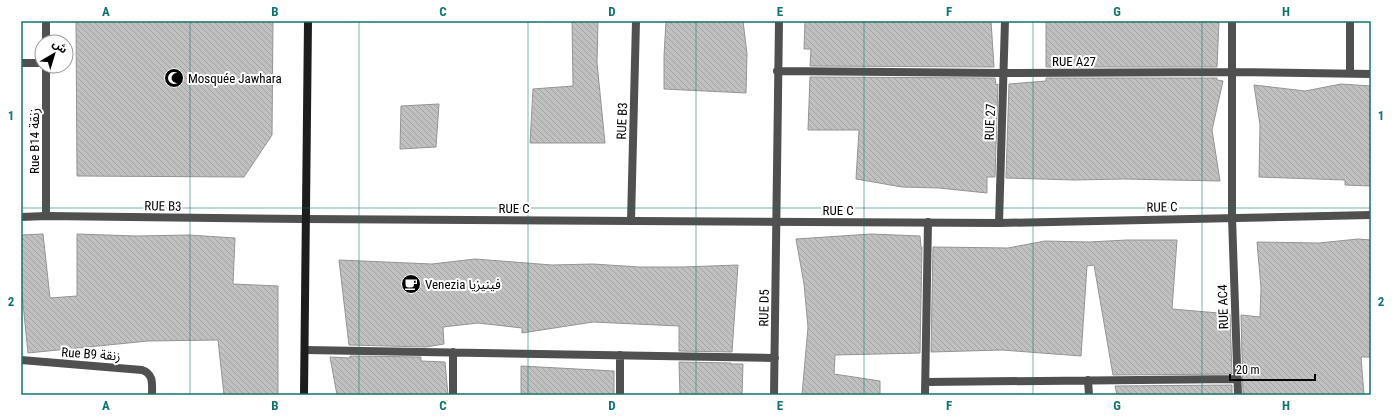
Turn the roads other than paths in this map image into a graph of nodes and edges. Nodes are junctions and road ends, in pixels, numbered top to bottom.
1 (46, 21) edge
2 (308, 21) edge
3 (636, 21) edge
4 (778, 21) edge
5 (1004, 21) edge
6 (1232, 21) edge
7 (1350, 21) edge
8 (46, 34) edge
9 (21, 63) edge
10 (34, 63) edge
11 (777, 71) junction
12 (1232, 72) junction
13 (1004, 73) junction
14 (1350, 73) junction
15 (46, 74) edge
16 (1371, 74) edge
17 (1371, 215) edge
18 (46, 216) junction
19 (21, 217) edge
20 (1232, 217) junction
21 (305, 219) junction
22 (631, 221) junction
23 (777, 222) junction
24 (928, 222) junction
25 (999, 223) junction
26 (305, 350) junction
27 (453, 352) junction
28 (620, 354) junction
29 (775, 358) junction
30 (21, 360) edge
31 (1238, 379) junction
32 (1088, 380) junction
33 (926, 382) junction
34 (152, 395) edge
35 (304, 395) edge
36 (453, 395) edge
37 (620, 395) edge
38 (774, 395) edge
39 (926, 395) edge
40 (1089, 395) edge
41 (1238, 395) edge

1 - 8 street
2 - 21 main road
3 - 22 street, RUE B3
4 - 11 street, RUE D5
5 - 13 street, RUE 27
6 - 12 street, RUE AC4
7 - 14 street
9 - 10 street
11 - 13 street, RUE A27
11 - 23 street, RUE D5
12 - 13 street, RUE A27
12 - 14 street, RUE A27
12 - 20 street, RUE AC4
13 - 25 street, RUE 27
14 - 16 street, RUE A27
15 - 18 street, Rue B14 زنقة
17 - 20 street, RUE C
18 - 19 street, RUE B3
18 - 21 street, RUE B3
20 - 25 street, RUE C
20 - 31 street, RUE AC4
21 - 22 street, RUE C
21 - 26 main road
22 - 23 street, RUE C
23 - 24 street, RUE C
23 - 29 street, RUE D5
24 - 25 street, RUE C
24 - 33 street
26 - 27 street
26 - 35 main road
27 - 28 street
27 - 36 street
28 - 29 street
28 - 37 street
29 - 38 street, RUE D5
30 - 34 street, Rue B9 زنقة
31 - 32 street
31 - 41 street, RUE AC4
32 - 33 street
32 - 40 street
33 - 39 street

